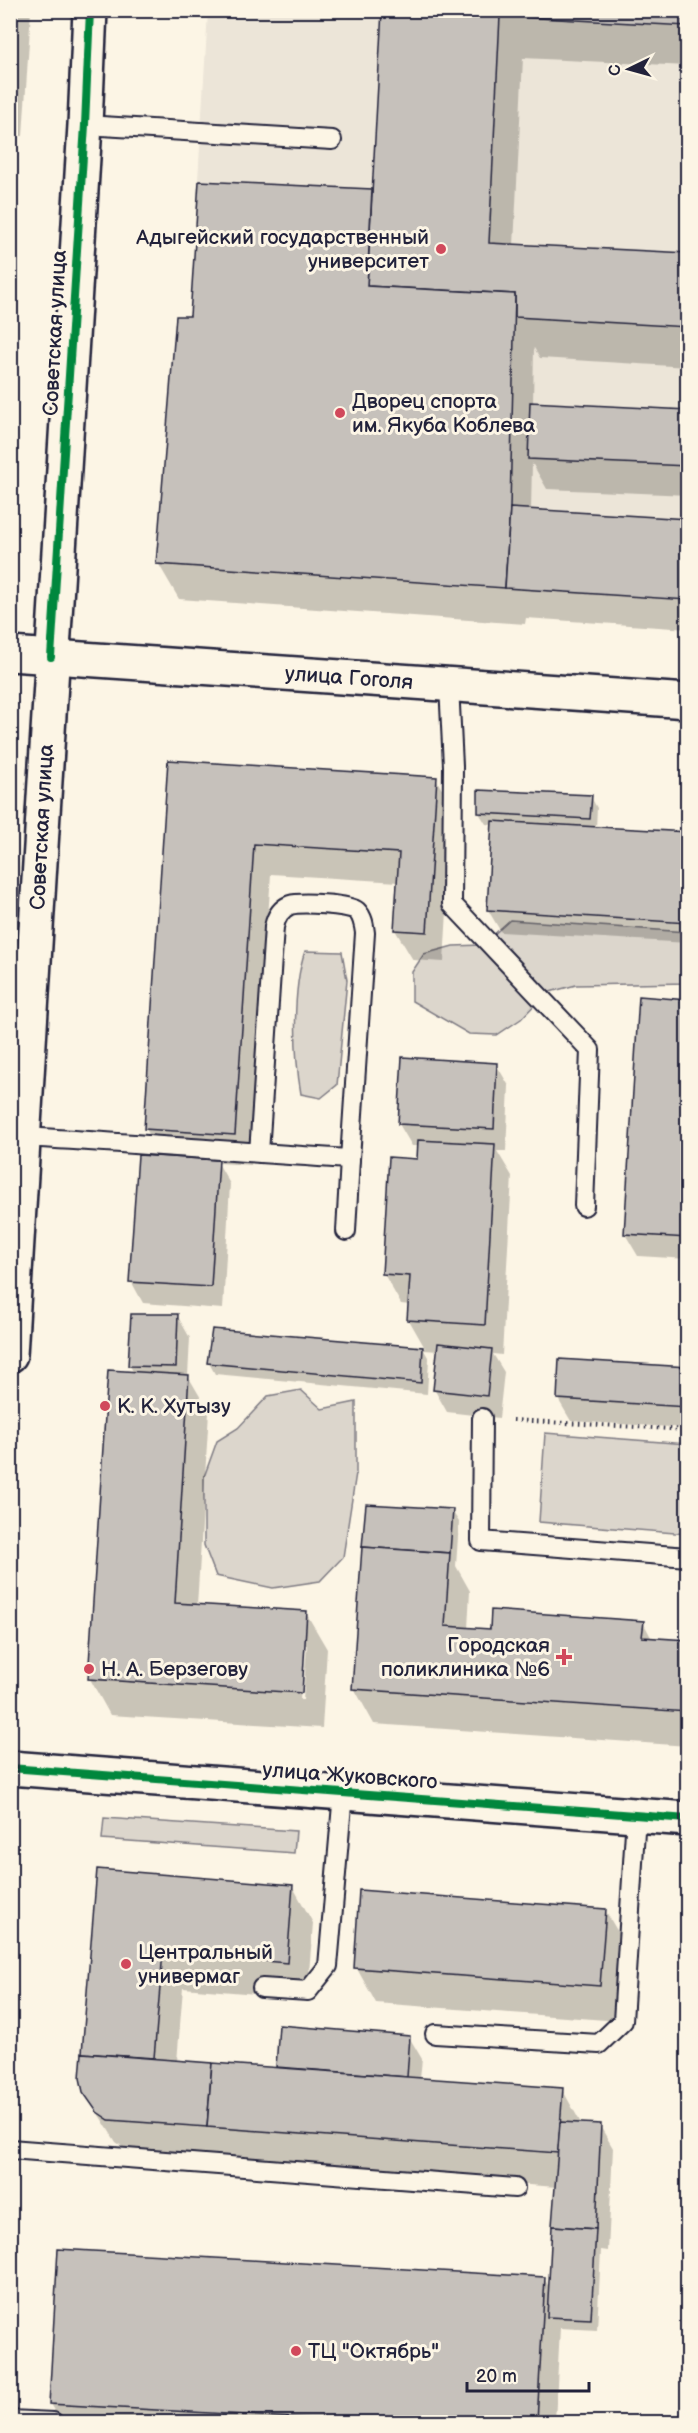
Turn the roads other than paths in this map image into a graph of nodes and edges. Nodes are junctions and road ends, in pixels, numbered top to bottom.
1 (90, 10) edge
2 (85, 125) junction
3 (332, 140) dead end
4 (10, 654) edge
5 (51, 657) junction
6 (449, 685) junction
7 (687, 701) edge
8 (20, 1034) edge
9 (23, 1137) junction
10 (259, 1153) junction
11 (350, 1159) junction
12 (584, 1206) dead end
13 (346, 1231) dead end
14 (10, 1355) edge
15 (482, 1418) road end
16 (687, 1557) edge
17 (10, 1768) edge
18 (343, 1793) junction
19 (636, 1815) junction
20 (687, 1819) edge
21 (262, 1988) dead end
22 (435, 2034) dead end
23 (10, 2149) edge
24 (515, 2188) dead end
25 (10, 2420) edge
26 (53, 2422) edge

1 - 2 main road, Советская улица
2 - 3 lane
2 - 5 main road, Советская улица
4 - 5 main road, улица Гоголя
5 - 6 main road, улица Гоголя
5 - 8 main road, Советская улица
6 - 7 main road, улица Гоголя
6 - 12 lane
8 - 9 main road, Советская улица
9 - 10 lane
9 - 14 main road, Советская улица
10 - 11 lane
10 - 11 lane
11 - 13 lane
15 - 16 lane
17 - 18 main road, улица Жуковского
18 - 19 main road, улица Жуковского
18 - 21 lane
19 - 20 main road, улица Жуковского
19 - 22 lane
23 - 24 lane
25 - 26 lane

